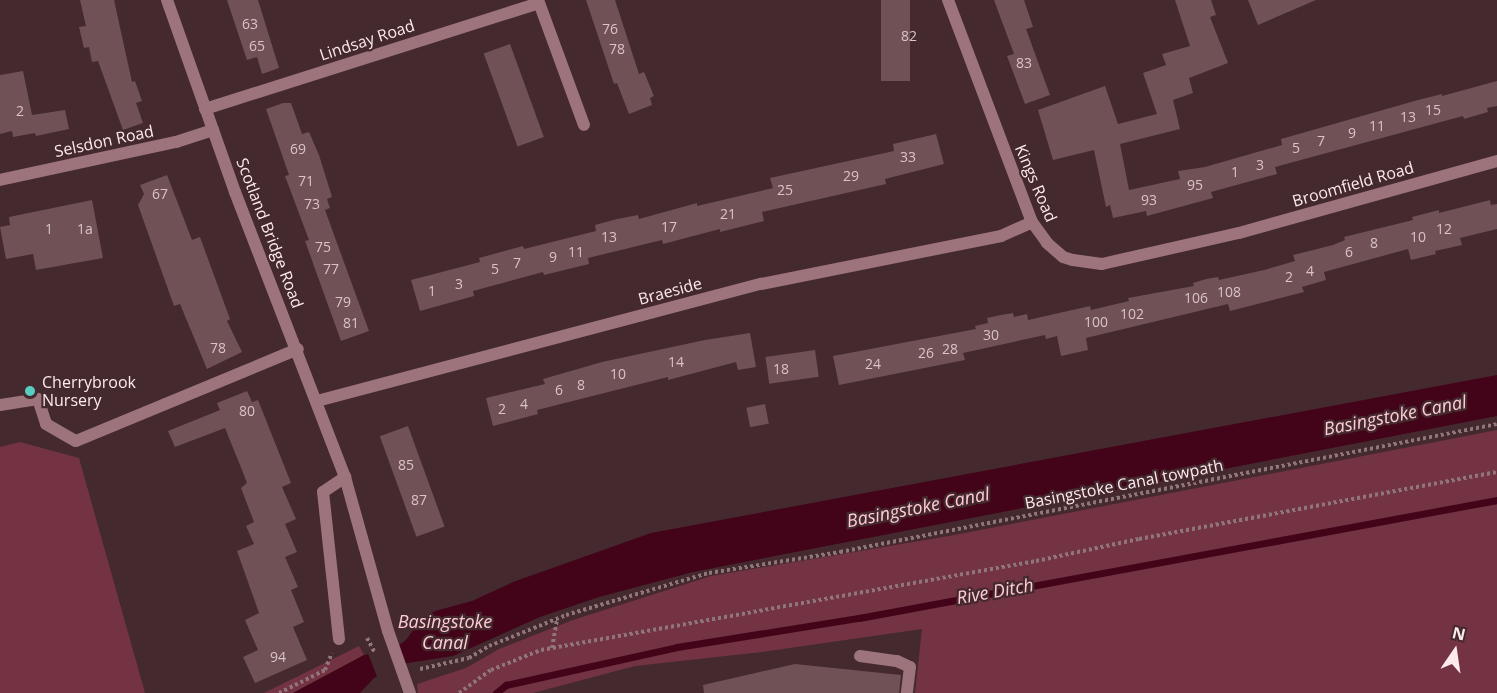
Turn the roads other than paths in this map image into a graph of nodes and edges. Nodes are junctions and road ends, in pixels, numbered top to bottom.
1 (166, 0) edge
2 (948, 0) edge
3 (539, 1) edge
4 (205, 110) junction
5 (584, 125) dead end
6 (213, 130) junction
7 (1497, 160) edge
8 (0, 180) edge
9 (1032, 222) junction
10 (1217, 238) joint
11 (298, 349) junction
12 (317, 401) junction
13 (0, 405) edge
14 (345, 477) junction
15 (339, 639) road end
16 (860, 656) dead end
17 (410, 693) edge
18 (907, 693) edge

1 - 4 street, Scotland Bridge Road
2 - 9 street, Kings Road
3 - 4 street, Lindsay Road
3 - 5 street, Lindsay Road
4 - 6 street, Scotland Bridge Road
6 - 8 street, Selsdon Road
6 - 11 street, Scotland Bridge Road
7 - 10 street, Broomfield Road
9 - 10 street, Kings Road
9 - 12 street, Braeside
11 - 12 street, Scotland Bridge Road
11 - 13 street
12 - 14 street, Scotland Bridge Road
14 - 15 street
14 - 17 street, Scotland Bridge Road, bridge
16 - 18 street

